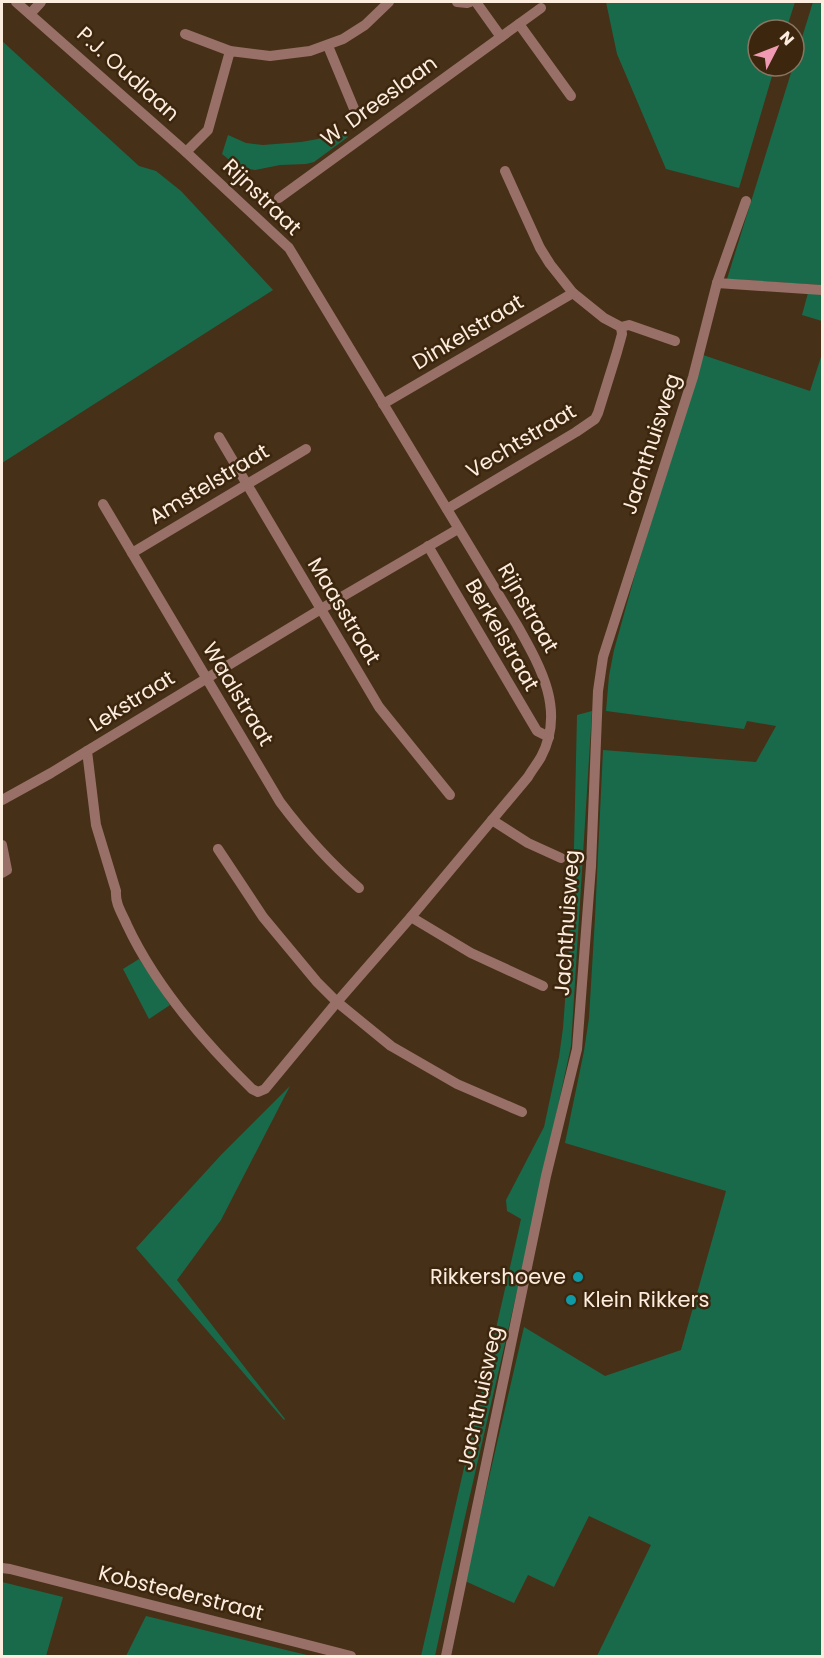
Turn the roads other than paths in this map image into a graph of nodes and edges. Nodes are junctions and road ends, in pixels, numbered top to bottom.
1 (16, 2) edge
2 (41, 2) edge
3 (389, 2) edge
4 (457, 2) edge
5 (470, 2) edge
6 (476, 2) edge
7 (541, 8) dead end
8 (30, 14) junction
9 (519, 24) junction
10 (186, 34) dead end
11 (501, 37) junction
12 (328, 46) junction
13 (230, 51) junction
14 (571, 96) dead end
15 (355, 111) dead end
16 (186, 152) junction
17 (505, 171) dead end
18 (279, 198) dead end
19 (746, 201) dead end
20 (717, 284) junction
21 (822, 290) edge
22 (573, 293) junction
23 (621, 327) junction
24 (675, 341) dead end
25 (383, 404) junction
26 (219, 437) dead end
27 (306, 448) dead end
28 (246, 484) junction
29 (103, 504) dead end
30 (447, 509) junction
31 (459, 528) junction
32 (428, 546) junction
33 (132, 553) junction
34 (321, 609) junction
35 (206, 678) junction
36 (549, 737) junction
37 (87, 751) junction
38 (450, 795) dead end
39 (2, 800) edge
40 (492, 820) junction
41 (2, 845) edge
42 (218, 849) dead end
43 (561, 858) dead end
44 (2, 873) edge
45 (359, 888) dead end
46 (411, 917) junction
47 (543, 986) dead end
48 (337, 1002) junction
49 (272, 1080) joint
50 (522, 1112) dead end
51 (2, 1568) edge
52 (351, 1656) edge
53 (446, 1656) edge

1 - 8 street, P.J. Oudlaan
2 - 8 street
3 - 12 street
4 - 5 street
6 - 11 street
7 - 9 street, W. Dreeslaan
8 - 16 street, P.J. Oudlaan
9 - 11 street, W. Dreeslaan
9 - 14 street
10 - 13 street
11 - 18 street, W. Dreeslaan
12 - 13 street
12 - 15 street
13 - 16 street
16 - 25 street, Rijnstraat
17 - 22 street
19 - 20 street, Jachthuisweg
20 - 21 street
20 - 53 street, Jachthuisweg
22 - 23 street
22 - 25 street, Dinkelstraat
23 - 24 street
23 - 30 street, Vechtstraat
25 - 30 street, Rijnstraat
26 - 28 street, Maasstraat
27 - 28 street, Amstelstraat
28 - 33 street, Amstelstraat
28 - 34 street, Maasstraat
29 - 33 street, Waalstraat
30 - 31 street, Rijnstraat
31 - 32 street, Lekstraat
31 - 36 street, Rijnstraat
32 - 34 street, Lekstraat
32 - 36 street, Berkelstraat
33 - 35 street, Waalstraat
34 - 35 street, Lekstraat
34 - 38 street, Maasstraat
35 - 37 street, Lekstraat
35 - 45 street, Waalstraat
36 - 40 street, Rijnstraat
37 - 39 street
37 - 49 street, Lekstraat
40 - 43 street
40 - 46 street, Rijnstraat
41 - 44 street
42 - 48 street
46 - 47 street
46 - 48 street, Rijnstraat
48 - 49 street, Rijnstraat
48 - 50 street
51 - 52 street, Kobstederstraat

